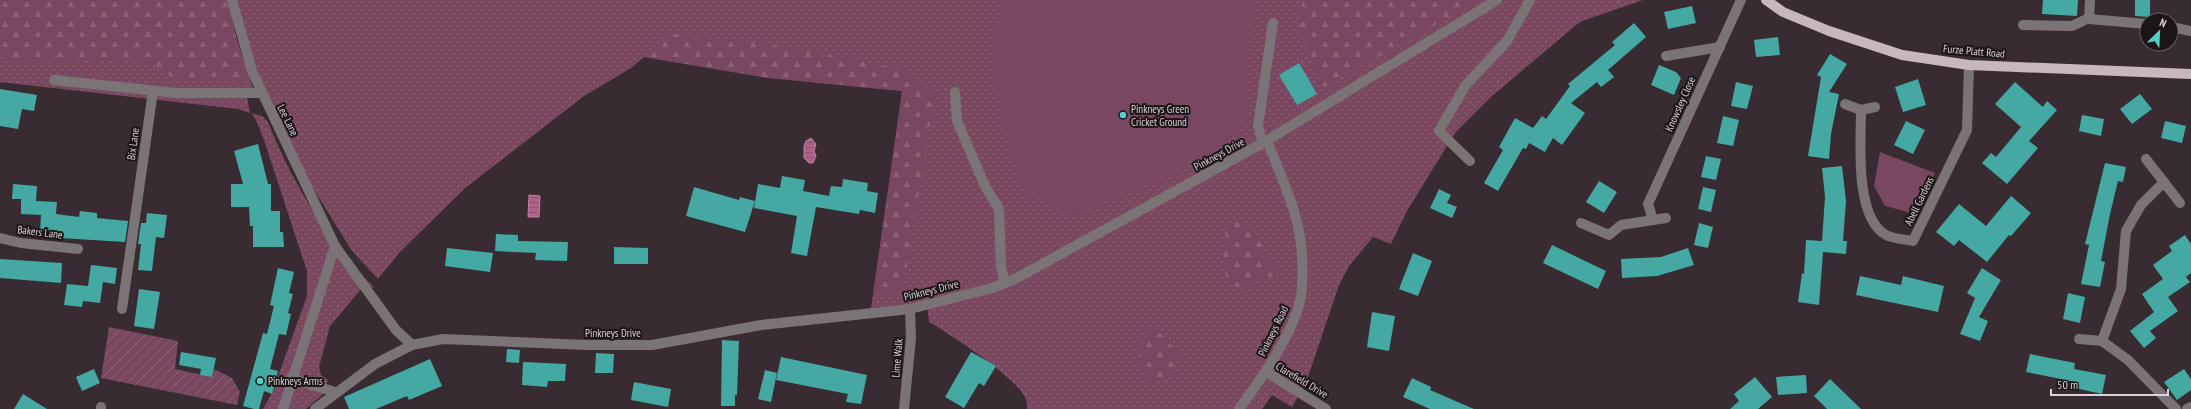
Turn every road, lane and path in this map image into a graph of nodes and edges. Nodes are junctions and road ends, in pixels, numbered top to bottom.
1 (232, 0) edge
2 (1497, 0) edge
3 (1530, 0) edge
4 (1741, 0) edge
5 (1766, 0) edge
6 (2090, 0) edge
7 (2089, 18) junction
8 (1273, 23) dead end
9 (2139, 23) edge
10 (2023, 25) dead end
11 (2179, 28) edge
12 (2191, 30) edge
13 (1720, 47) junction
14 (1666, 56) dead end
15 (1969, 65) junction
16 (2191, 74) edge
17 (54, 80) dead end
18 (153, 91) junction
19 (955, 92) dead end
20 (262, 93) junction
21 (1845, 104) dead end
22 (1875, 107) dead end
23 (1861, 110) junction
24 (1265, 142) junction
25 (2146, 159) dead end
26 (1470, 161) dead end
27 (2164, 182) junction
28 (2180, 203) dead end
29 (1666, 218) dead end
30 (1653, 220) junction
31 (1580, 223) dead end
32 (0, 238) edge
33 (335, 246) junction
34 (78, 249) dead end
35 (1005, 283) junction
36 (122, 309) dead end
37 (910, 309) junction
38 (2079, 339) dead end
39 (2102, 341) junction
40 (412, 345) junction
41 (1266, 372) junction
42 (291, 378) junction
43 (335, 392) junction
44 (2191, 407) edge
45 (283, 409) edge
46 (315, 409) edge
47 (904, 409) edge
48 (1239, 409) edge
49 (1326, 409) edge
50 (2176, 409) edge
51 (2187, 409) edge

1 - 20 street, Lee Lane
2 - 24 street, Pinkneys Drive
3 - 26 street
4 - 13 street, Knowsley Close
5 - 15 main road, Furze Platt Road
6 - 7 street
7 - 9 street
7 - 10 street
8 - 24 street, Pinkneys Road
11 - 12 street
13 - 14 street
13 - 30 street, Knowsley Close
15 - 16 main road, Furze Platt Road
15 - 23 street, Abell Gardens
17 - 18 street
18 - 20 street
18 - 36 street, Bix Lane
19 - 35 street
20 - 33 street, Lee Lane
21 - 23 street
22 - 23 street
24 - 35 street, Pinkneys Drive
24 - 41 street, Pinkneys Road
25 - 27 street
27 - 28 street
27 - 39 street
29 - 30 street
30 - 31 street
32 - 34 street, Bakers Lane
33 - 40 street, Lee Lane
33 - 42 street
35 - 37 street, Pinkneys Drive
37 - 40 street, Pinkneys Drive
37 - 47 street, Lime Walk
38 - 39 street
39 - 50 street
40 - 43 street, Pinkneys Drive
41 - 48 street, Pinkneys Road
41 - 49 street, Clarefield Drive
42 - 43 street
42 - 45 street
43 - 46 street, Pinkneys Drive
44 - 51 street

